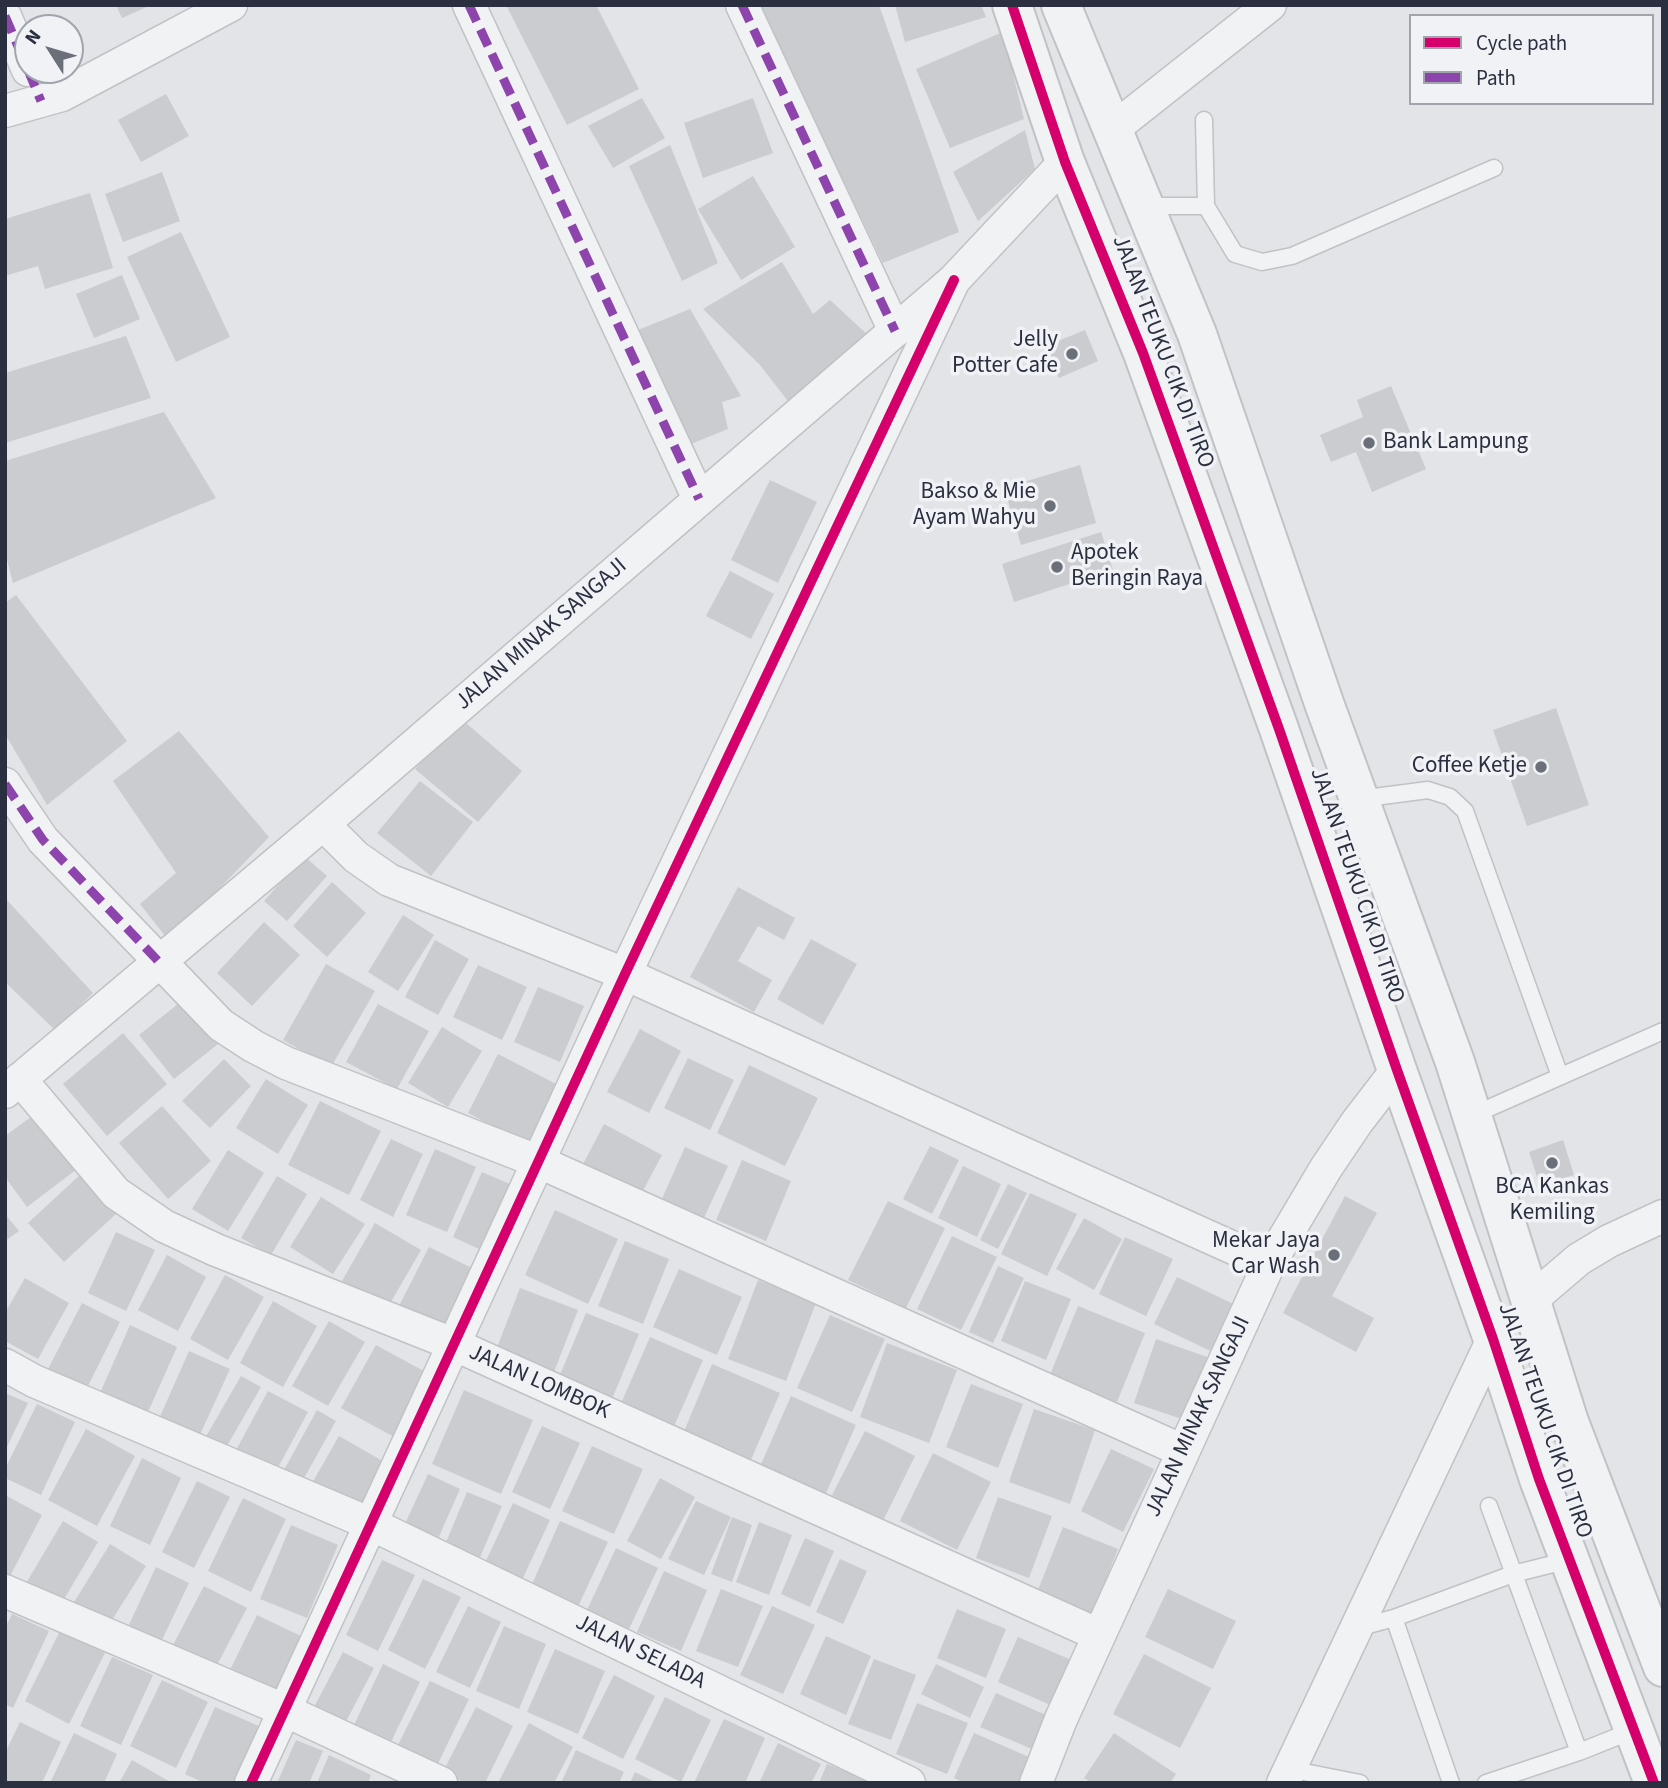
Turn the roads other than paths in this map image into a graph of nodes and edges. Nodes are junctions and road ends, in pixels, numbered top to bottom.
1 (231, 5) edge
2 (468, 5) edge
3 (742, 5) edge
4 (1012, 5) edge
5 (1061, 5) edge
6 (1269, 5) edge
7 (5, 16) edge
8 (14, 37) edge
9 (34, 84) edge
10 (41, 101) junction
11 (5, 111) edge
12 (1204, 120) dead end
13 (1112, 129) junction
14 (1065, 162) junction
15 (1494, 168) dead end
16 (1144, 206) junction
17 (1206, 206) junction
18 (954, 280) junction
19 (895, 331) junction
20 (699, 499) junction
21 (5, 784) edge
22 (1359, 799) junction
23 (323, 824) junction
24 (160, 963) junction
25 (625, 974) junction
26 (1663, 1031) edge
27 (1397, 1070) junction
28 (1560, 1076) junction
29 (13, 1086) edge
30 (1471, 1116) junction
31 (537, 1161) junction
32 (1663, 1216) edge
33 (1269, 1264) junction
34 (1531, 1300) junction
35 (1493, 1339) junction
36 (453, 1344) junction
37 (5, 1365) edge
38 (1183, 1451) junction
39 (1489, 1506) dead end
40 (370, 1524) junction
41 (1570, 1559) junction
42 (1513, 1574) junction
43 (5, 1591) edge
44 (1394, 1618) junction
45 (1355, 1629) junction
46 (1099, 1636) junction
47 (1663, 1667) edge
48 (284, 1710) junction
49 (1634, 1730) junction
50 (1579, 1752) junction
51 (1286, 1776) edge
52 (251, 1783) edge
53 (441, 1783) edge
54 (909, 1783) edge
55 (1036, 1783) edge
56 (1360, 1783) edge
57 (1451, 1783) edge
58 (1486, 1783) edge
59 (1654, 1783) edge

1 - 10 street
2 - 20 street
3 - 19 street
4 - 14 street, JALAN TEUKU CIK DI TIRO
5 - 13 street, JALAN TEUKU CIK DI TIRO
6 - 13 street
7 - 8 street
9 - 10 street
10 - 11 street
12 - 17 lane
13 - 16 street, JALAN TEUKU CIK DI TIRO
14 - 18 street, JALAN MINAK SANGAJI
14 - 27 street, JALAN TEUKU CIK DI TIRO
15 - 17 lane
16 - 17 lane
16 - 22 street, JALAN TEUKU CIK DI TIRO
18 - 19 street, JALAN MINAK SANGAJI
18 - 25 street
19 - 20 street, JALAN MINAK SANGAJI
20 - 23 street, JALAN MINAK SANGAJI
21 - 24 street
22 - 28 lane
22 - 30 street, JALAN TEUKU CIK DI TIRO
23 - 24 street, JALAN MINAK SANGAJI
23 - 25 street
24 - 29 street, JALAN MINAK SANGAJI
24 - 31 street
25 - 31 street
25 - 33 street
26 - 28 lane
27 - 33 street, JALAN MINAK SANGAJI
27 - 35 street, JALAN TEUKU CIK DI TIRO
28 - 30 lane
29 - 36 street, JALAN LOMBOK
30 - 34 street, JALAN TEUKU CIK DI TIRO
31 - 36 street
31 - 38 street
32 - 34 street
33 - 38 street, JALAN MINAK SANGAJI
34 - 47 street, JALAN TEUKU CIK DI TIRO
35 - 41 street, JALAN TEUKU CIK DI TIRO
35 - 45 street
36 - 40 street
36 - 46 street, JALAN LOMBOK
37 - 40 street, JALAN SELADA
38 - 46 street, JALAN MINAK SANGAJI
39 - 42 lane
40 - 48 street
40 - 54 street, JALAN SELADA
41 - 42 lane
41 - 49 street, JALAN TEUKU CIK DI TIRO
42 - 44 lane
42 - 50 lane
43 - 48 street
44 - 45 lane
44 - 57 lane
45 - 51 street
46 - 55 street, JALAN MINAK SANGAJI
48 - 52 street
48 - 53 street
49 - 50 lane
49 - 59 street, JALAN TEUKU CIK DI TIRO
50 - 58 lane
51 - 56 lane

